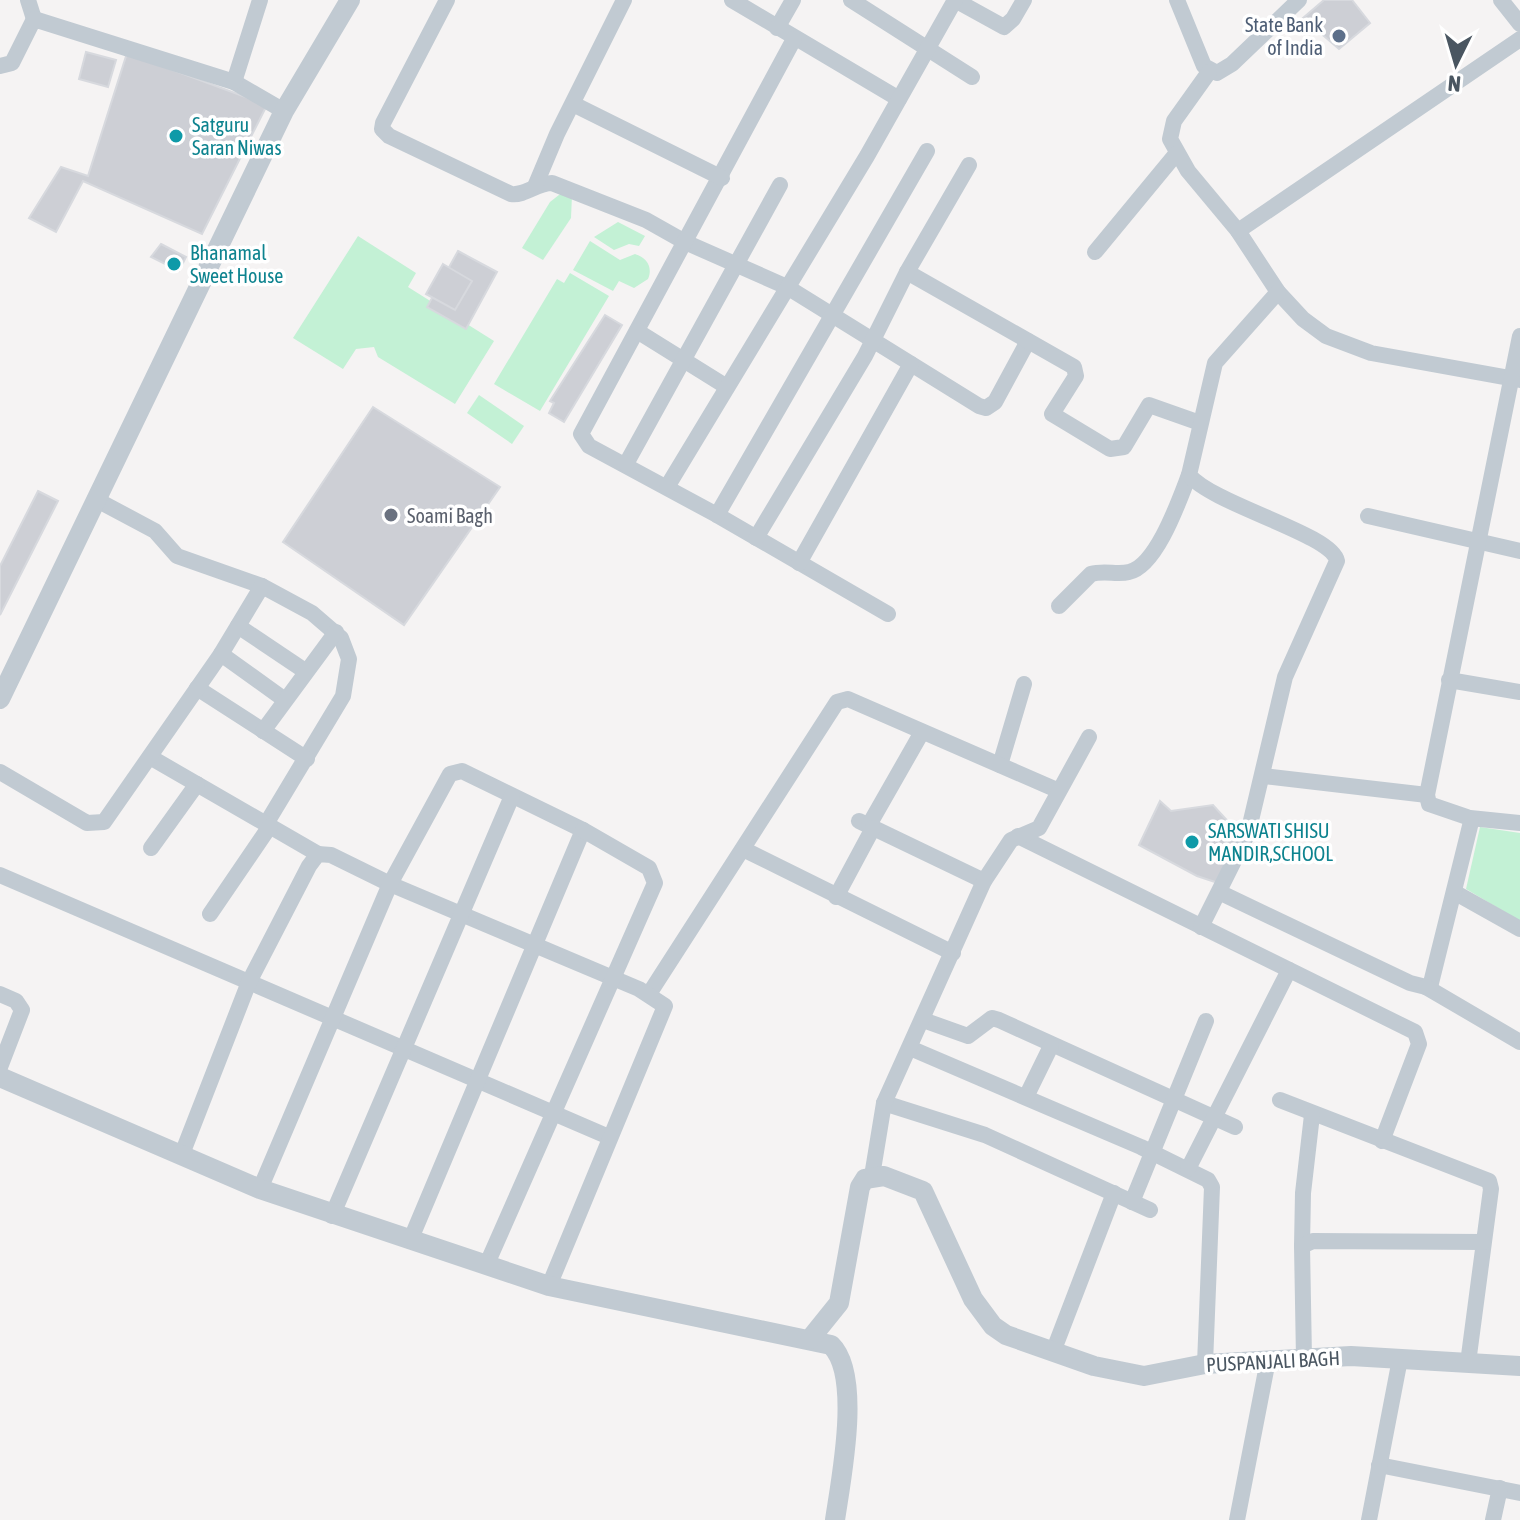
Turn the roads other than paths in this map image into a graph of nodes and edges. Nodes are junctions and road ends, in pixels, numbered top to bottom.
1 (28, 0) edge
2 (260, 0) edge
3 (350, 0) edge
4 (447, 0) edge
5 (624, 0) edge
6 (732, 0) edge
7 (793, 0) edge
8 (851, 0) edge
9 (955, 0) edge
10 (1024, 0) edge
11 (1177, 0) edge
12 (1299, 0) edge
13 (1501, 0) edge
14 (34, 19) junction
15 (1520, 24) edge
16 (777, 28) junction
17 (794, 39) junction
18 (1520, 39) edge
19 (929, 47) junction
20 (0, 66) edge
21 (1209, 72) junction
22 (972, 77) dead end
23 (234, 82) junction
24 (899, 99) junction
25 (573, 104) junction
26 (284, 111) junction
27 (927, 151) dead end
28 (1176, 154) junction
29 (969, 165) dead end
30 (722, 178) junction
31 (536, 184) junction
32 (780, 185) dead end
33 (1238, 231) junction
34 (685, 242) junction
35 (1095, 252) dead end
36 (737, 265) junction
37 (907, 272) junction
38 (787, 287) junction
39 (1278, 292) junction
40 (830, 314) junction
41 (637, 331) junction
42 (1520, 336) edge
43 (871, 338) junction
44 (1028, 341) junction
45 (685, 361) junction
46 (911, 364) junction
47 (1516, 379) edge
48 (727, 387) junction
49 (1200, 423) junction
50 (626, 464) junction
51 (1189, 475) junction
52 (667, 487) junction
53 (95, 499) junction
54 (717, 515) junction
55 (1368, 516) dead end
56 (756, 538) junction
57 (1477, 542) junction
58 (1520, 551) edge
59 (799, 563) junction
60 (262, 586) junction
61 (1059, 606) dead end
62 (888, 614) dead end
63 (238, 626) junction
64 (336, 632) junction
65 (221, 654) junction
66 (305, 671) junction
67 (1449, 680) junction
68 (1024, 684) dead end
69 (197, 688) junction
70 (1520, 692) edge
71 (0, 699) edge
72 (285, 700) junction
73 (263, 731) junction
74 (922, 732) junction
75 (1089, 737) dead end
76 (150, 757) junction
77 (307, 759) junction
78 (1000, 765) junction
79 (0, 772) edge
80 (1264, 776) junction
81 (197, 784) junction
82 (1057, 790) junction
83 (1427, 795) junction
84 (512, 796) junction
85 (1470, 818) junction
86 (1520, 823) edge
87 (867, 824) junction
88 (268, 825) junction
89 (583, 830) junction
90 (1018, 836) junction
91 (151, 848) dead end
92 (743, 849) junction
93 (318, 854) junction
94 (0, 875) edge
95 (984, 881) junction
96 (390, 884) junction
97 (1454, 892) junction
98 (1221, 893) junction
99 (836, 897) junction
100 (462, 913) junction
101 (210, 914) dead end
102 (1201, 927) junction
103 (1520, 929) edge
104 (533, 946) junction
105 (953, 953) junction
106 (1289, 970) junction
107 (611, 978) junction
108 (249, 982) junction
109 (1426, 987) junction
110 (0, 994) edge
111 (649, 994) junction
112 (334, 1016) junction
113 (923, 1020) junction
114 (1206, 1021) dead end
115 (1520, 1042) edge
116 (1051, 1046) junction
117 (910, 1048) junction
118 (404, 1049) junction
119 (0, 1067) edge
120 (0, 1077) edge
121 (477, 1081) junction
122 (1026, 1097) junction
123 (1172, 1100) junction
124 (1280, 1100) dead end
125 (884, 1103) junction
126 (553, 1114) junction
127 (1312, 1115) junction
128 (1213, 1116) junction
129 (1235, 1127) dead end
130 (609, 1137) junction
131 (1382, 1141) junction
132 (1152, 1152) junction
133 (182, 1154) junction
134 (1188, 1169) junction
135 (872, 1176) junction
136 (260, 1189) junction
137 (1114, 1193) junction
138 (1132, 1202) junction
139 (1150, 1210) dead end
140 (332, 1216) junction
141 (410, 1241) junction
142 (1483, 1242) junction
143 (1302, 1246) junction
144 (486, 1266) junction
145 (549, 1286) junction
146 (810, 1339) junction
147 (1053, 1352) junction
148 (1304, 1358) junction
149 (1400, 1359) junction
150 (1268, 1360) junction
151 (1468, 1363) junction
152 (1205, 1364) junction
153 (1520, 1366) edge
154 (1379, 1465) junction
155 (1500, 1488) junction
156 (1520, 1493) edge
157 (835, 1520) edge
158 (1237, 1520) edge
159 (1369, 1520) edge
160 (1493, 1520) edge

1 - 14 street
2 - 23 street
3 - 26 street
4 - 31 street
5 - 25 street
6 - 16 street
7 - 16 street
8 - 19 street
9 - 10 street
9 - 19 street
11 - 21 street
12 - 21 street
13 - 15 street
14 - 20 street
14 - 23 street
16 - 17 street
17 - 24 street
17 - 30 street
18 - 33 street
19 - 22 street
19 - 24 street
21 - 28 street
23 - 26 street
24 - 38 street
25 - 30 street
25 - 31 street
26 - 53 street
27 - 40 street
28 - 33 street
28 - 35 street
29 - 37 street
30 - 34 street
31 - 34 street
32 - 36 street
33 - 39 street
34 - 36 street
34 - 41 street
36 - 38 street
36 - 45 street
37 - 43 street
37 - 44 street
38 - 40 street
38 - 48 street
39 - 47 street
39 - 49 street
40 - 43 street
40 - 54 street
41 - 45 street
41 - 50 street
42 - 47 street
43 - 46 street
43 - 56 street
44 - 46 street
44 - 49 street
45 - 48 street
45 - 50 street
46 - 59 street
47 - 57 street
48 - 52 street
49 - 51 street
50 - 52 street
51 - 61 street
51 - 80 street
52 - 54 street
53 - 60 street
53 - 71 street
54 - 56 street
55 - 57 street
56 - 59 street
57 - 58 street
57 - 67 street
59 - 62 street
60 - 63 street
60 - 64 street
63 - 65 street
63 - 66 street
64 - 66 street
64 - 77 street
65 - 69 street
65 - 72 street
66 - 72 street
67 - 70 street
67 - 83 street
68 - 78 street
69 - 73 street
69 - 76 street
72 - 73 street
73 - 77 street
74 - 78 street
74 - 87 street
74 - 92 street
75 - 82 street
76 - 79 street
76 - 81 street
77 - 88 street
78 - 82 street
80 - 83 street
80 - 98 street
81 - 88 street
81 - 91 street
82 - 90 street
83 - 85 street
84 - 89 street
84 - 96 street
84 - 100 street
85 - 86 street
85 - 97 street
87 - 95 street
87 - 99 street
88 - 93 street
88 - 101 street
89 - 104 street
89 - 107 street
90 - 95 street
90 - 102 street
92 - 99 street
92 - 111 street
93 - 96 street
93 - 108 street
94 - 108 street
95 - 105 street
96 - 100 street
96 - 112 street
97 - 103 street
97 - 109 street
98 - 102 street
98 - 109 street
99 - 105 street
100 - 104 street
100 - 118 street
102 - 106 street
104 - 107 street
104 - 121 street
105 - 113 street
106 - 128 street
106 - 131 street
107 - 111 street
107 - 126 street
108 - 112 street
108 - 133 street
109 - 115 street
110 - 119 street
111 - 130 street
112 - 118 street
112 - 136 street
113 - 116 street
113 - 117 street
114 - 123 street
116 - 122 street
116 - 123 street
117 - 122 street
117 - 125 street
118 - 121 street
118 - 140 street
120 - 133 street
121 - 126 street
121 - 141 street
122 - 132 street
123 - 128 street
123 - 132 street
124 - 127 street
125 - 135 street
125 - 137 street
126 - 130 street
126 - 144 street
127 - 131 street
127 - 143 street
128 - 129 street
128 - 134 street
130 - 145 street
131 - 142 street
132 - 134 street
132 - 138 street
133 - 136 street
134 - 152 street
135 - 146 street
135 - 147 street, PUSPANJALI BAGH
136 - 140 street
137 - 138 street
137 - 147 street
138 - 139 street
140 - 141 street
141 - 144 street
142 - 143 street
142 - 151 street
143 - 148 street
144 - 145 street
145 - 146 street
146 - 157 street
147 - 152 street, PUSPANJALI BAGH
148 - 149 street, PUSPANJALI BAGH
148 - 150 street, PUSPANJALI BAGH
149 - 151 street, PUSPANJALI BAGH
149 - 154 street
150 - 152 street, PUSPANJALI BAGH
150 - 158 street
151 - 153 street, PUSPANJALI BAGH
154 - 155 street
154 - 159 street
155 - 156 street
155 - 160 street

